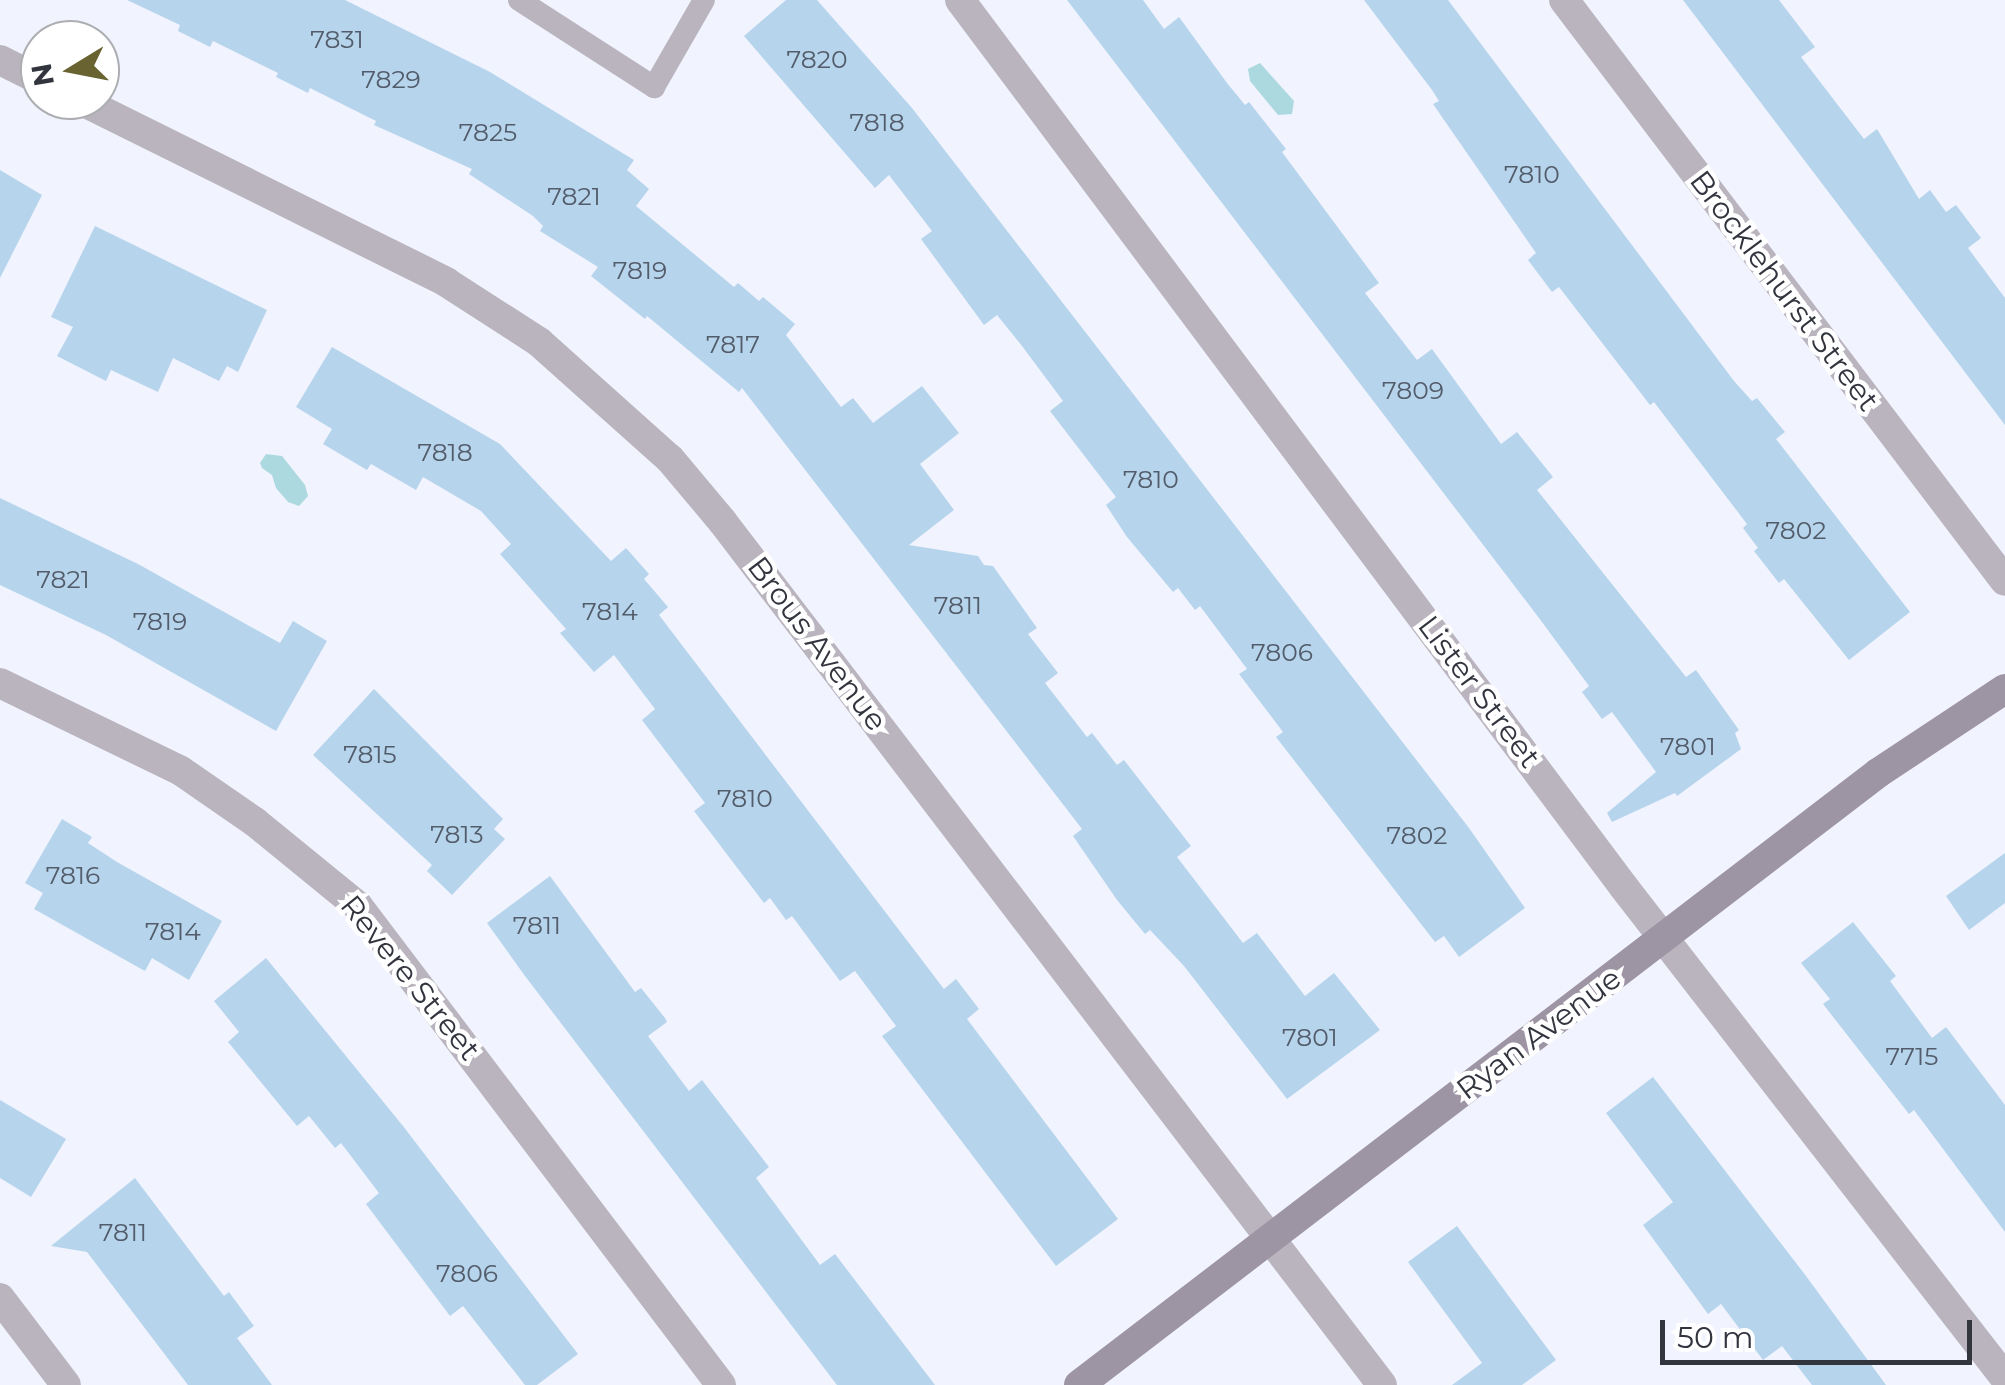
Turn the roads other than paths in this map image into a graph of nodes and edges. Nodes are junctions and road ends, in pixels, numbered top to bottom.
1 (519, 0) edge
2 (704, 0) edge
3 (960, 0) edge
4 (1564, 0) edge
5 (120, 120) edge
6 (2005, 581) edge
7 (0, 683) edge
8 (2005, 690) edge
9 (1666, 937) junction
10 (1271, 1238) junction
11 (0, 1298) edge
12 (2005, 1378) edge
13 (66, 1385) edge
14 (721, 1385) edge
15 (1078, 1385) edge
16 (1382, 1385) edge

1 - 2 lane
3 - 9 street, Lister Street
4 - 6 street, Brocklehurst Street
5 - 10 street, Brous Avenue
7 - 14 street, Revere Street
8 - 9 street, Ryan Avenue
9 - 10 street, Ryan Avenue
9 - 12 street, Lister Street
10 - 15 street, Ryan Avenue
10 - 16 street, Brous Avenue
11 - 13 street

